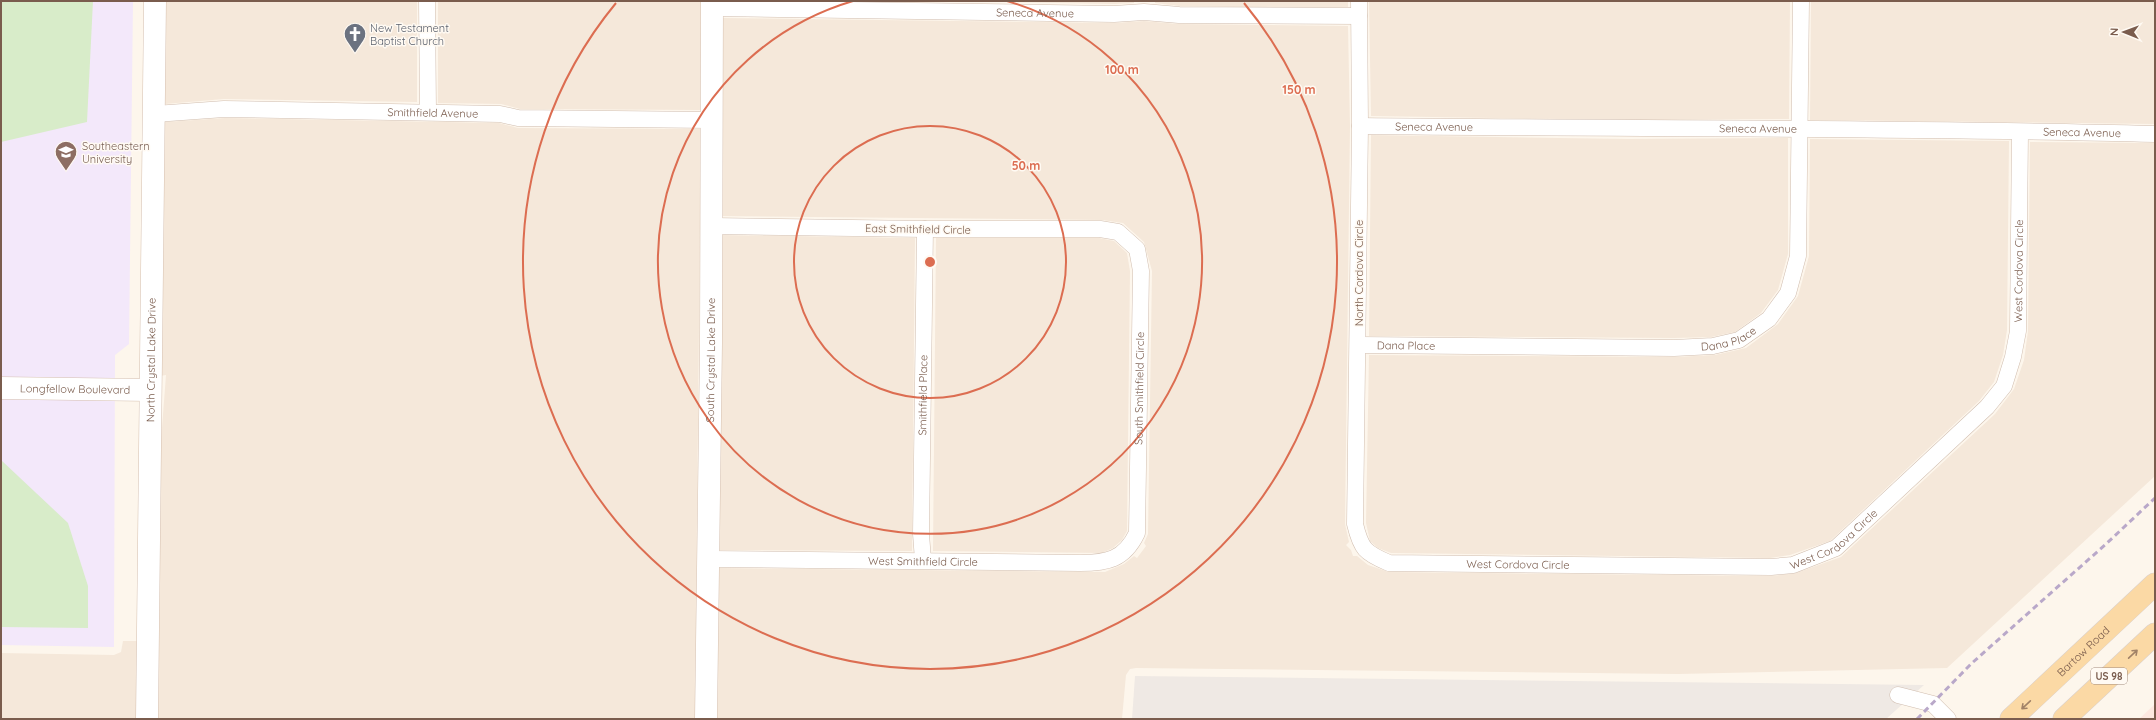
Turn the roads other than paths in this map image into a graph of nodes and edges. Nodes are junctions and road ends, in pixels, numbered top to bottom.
1 (155, 1) edge
2 (428, 1) edge
3 (1801, 1) edge
4 (712, 5) edge
5 (926, 6) edge
6 (1144, 6) edge
7 (1359, 9) edge
8 (428, 112) junction
9 (155, 114) junction
10 (711, 120) junction
11 (1360, 126) junction
12 (1799, 128) junction
13 (2020, 132) junction
14 (2155, 134) edge
15 (712, 226) junction
16 (925, 229) junction
17 (1123, 236) joint
18 (1359, 345) junction
19 (1, 388) edge
20 (149, 390) junction
21 (1131, 545) joint
22 (1360, 545) joint
23 (709, 559) junction
24 (923, 560) junction
25 (2155, 584) edge
26 (2155, 634) edge
27 (1898, 695) dead end
28 (147, 719) edge
29 (706, 719) edge
30 (1948, 719) edge
31 (2011, 719) edge
32 (2064, 719) edge

1 - 9 street, North Crystal Lake Drive
2 - 8 street
3 - 12 street, Dana Place
4 - 5 street, Seneca Avenue
4 - 10 street, South Crystal Lake Drive
5 - 6 street, Seneca Avenue
6 - 7 street, Seneca Avenue
7 - 11 street, North Cordova Circle
8 - 9 street, Smithfield Avenue
8 - 10 street, Smithfield Avenue
9 - 20 street, North Crystal Lake Drive
10 - 15 street, South Crystal Lake Drive
11 - 12 street, Seneca Avenue
11 - 18 street, North Cordova Circle
12 - 13 street, Seneca Avenue
12 - 18 street, Dana Place
13 - 14 street, Seneca Avenue
13 - 22 street, West Cordova Circle
15 - 16 street, East Smithfield Circle
15 - 23 street, South Crystal Lake Drive
16 - 17 street, East Smithfield Circle
16 - 24 street, Smithfield Place
17 - 21 street, South Smithfield Circle
18 - 22 street, North Cordova Circle
19 - 20 street, Longfellow Boulevard
20 - 28 street, North Crystal Lake Drive
21 - 24 street, West Smithfield Circle
23 - 24 street, West Smithfield Circle
23 - 29 street, South Crystal Lake Drive
25 -> 31 main road, Bartow Road
32 -> 26 main road, US 98
27 - 30 street

